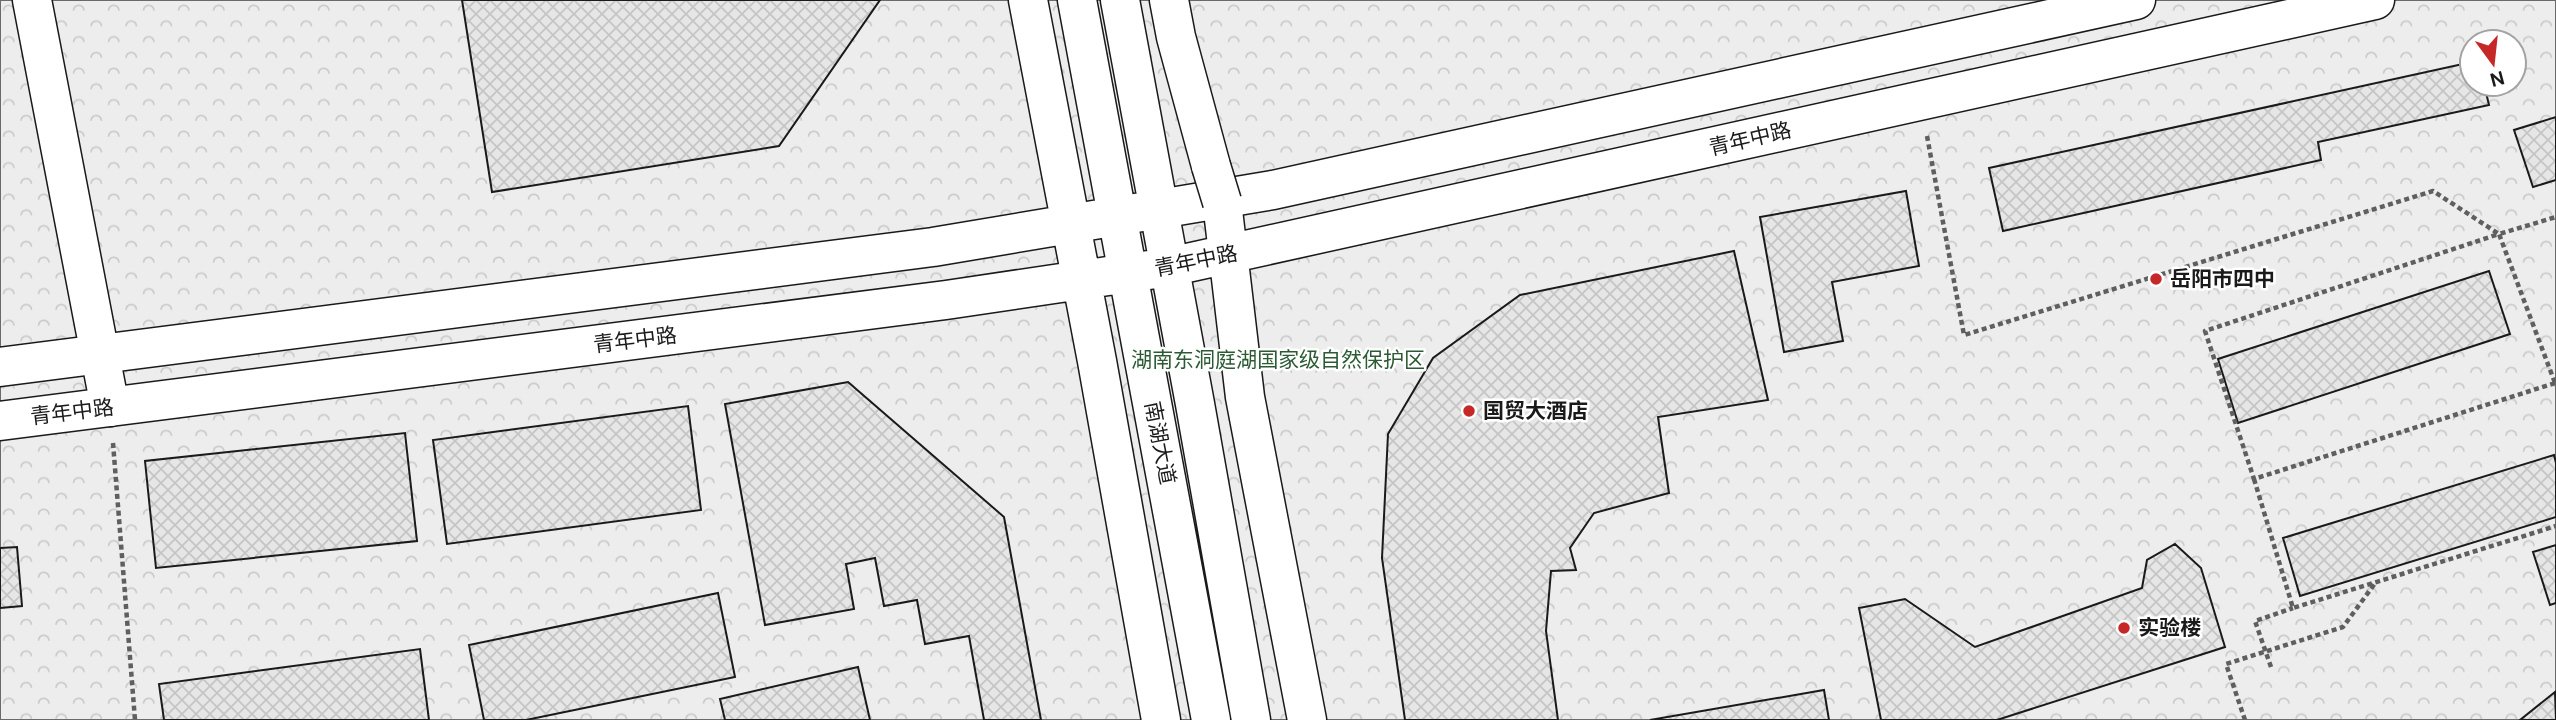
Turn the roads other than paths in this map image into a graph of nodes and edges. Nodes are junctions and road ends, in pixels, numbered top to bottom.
1 (32, 0) edge
2 (1028, 0) edge
3 (1077, 0) edge
4 (1120, 0) edge
5 (1169, 0) edge
6 (2136, 0) edge
7 (2375, 0) edge
8 (1158, 209) junction
9 (1118, 216) junction
10 (1071, 225) junction
11 (1229, 255) junction
12 (1169, 267) junction
13 (1128, 273) junction
14 (1081, 279) junction
15 (100, 354) junction
16 (0, 367) edge
17 (110, 407) junction
18 (0, 421) edge
19 (1161, 720) edge
20 (1211, 720) edge
21 (1251, 720) edge
22 (1307, 720) edge

1 - 15 main road
2 - 10 main road
3 - 9 main road, 南湖大道
4 - 8 main road, 南湖大道
5 - 11 main road, bridge
6 - 8 main road
7 - 11 main road, 青年中路
8 - 9 main road
8 - 12 main road, 南湖大道
9 - 10 main road
9 - 13 main road, 南湖大道
10 - 14 main road
10 - 15 main road
11 - 12 main road, 青年中路
11 - 22 main road
12 - 13 main road, 青年中路
12 - 21 main road, 南湖大道
13 - 14 main road, 青年中路
13 - 20 main road, 南湖大道
14 - 17 main road, 青年中路
14 - 19 main road
15 - 16 main road
15 - 17 main road
17 - 18 main road, 青年中路

